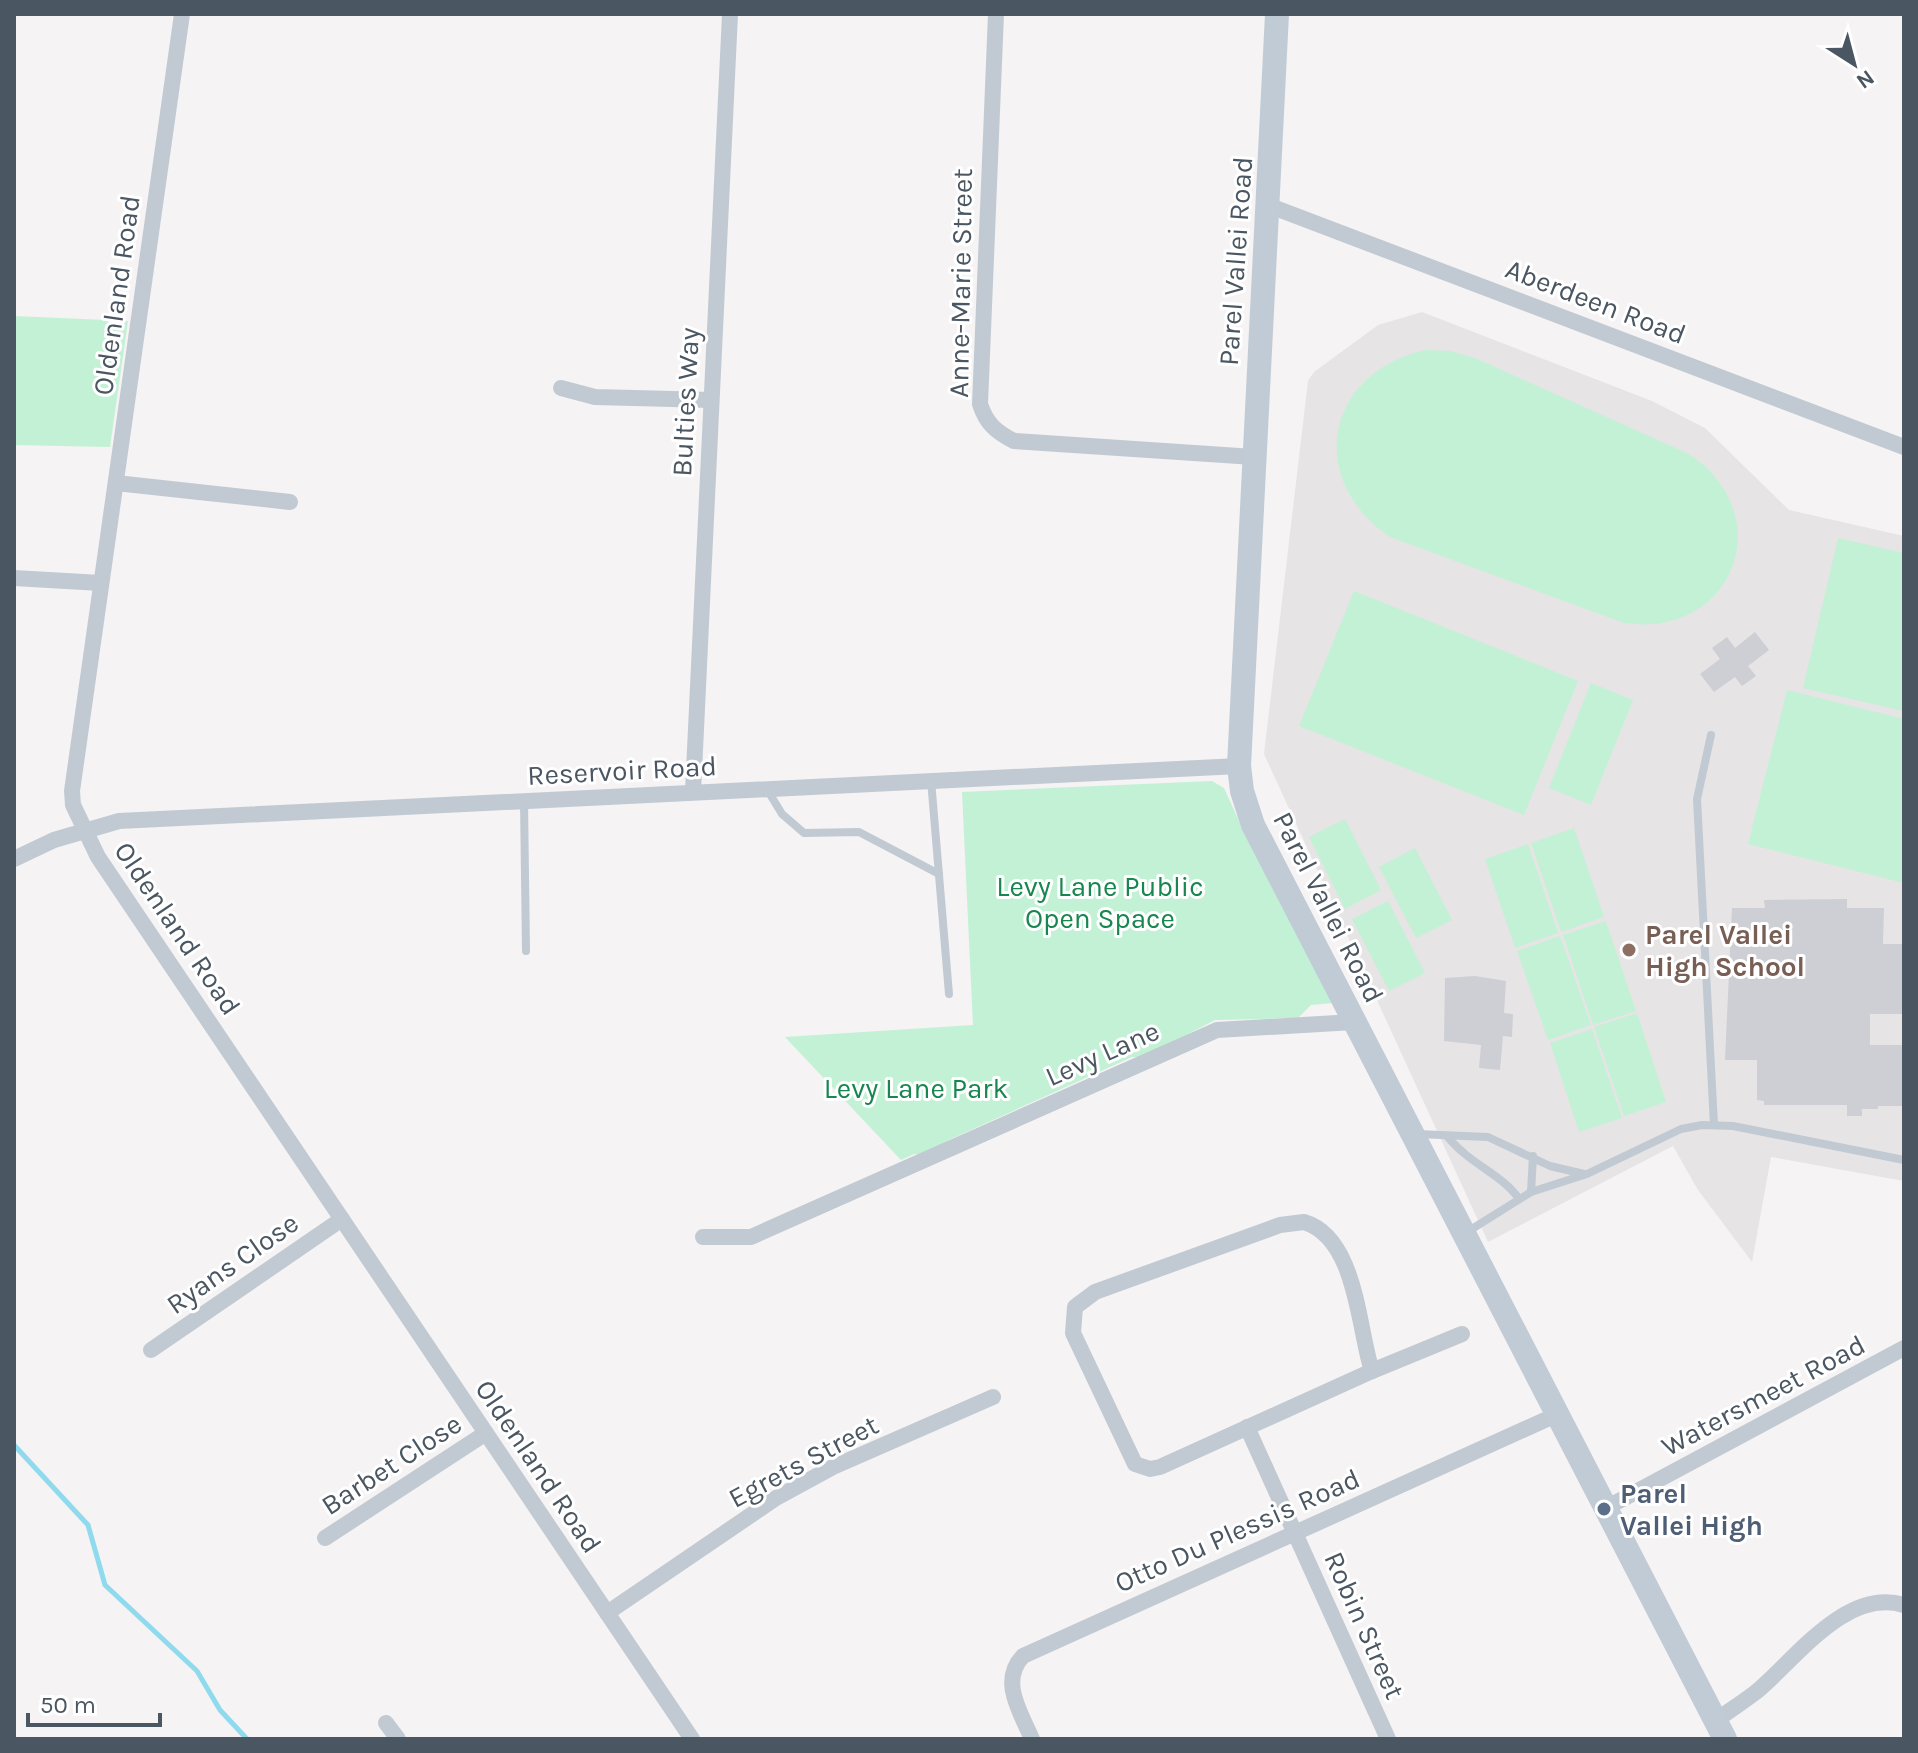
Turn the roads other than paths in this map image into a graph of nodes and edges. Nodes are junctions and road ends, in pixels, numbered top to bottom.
1 (182, 14) edge
2 (730, 14) edge
3 (996, 14) edge
4 (1277, 14) edge
5 (1270, 206) junction
6 (561, 388) dead end
7 (711, 400) junction
8 (1904, 447) edge
9 (1254, 457) junction
10 (116, 483) junction
11 (290, 502) dead end
12 (14, 578) edge
13 (101, 583) junction
14 (1711, 735) dead end
15 (1239, 766) junction
16 (931, 780) junction
17 (766, 788) junction
18 (693, 792) junction
19 (524, 801) junction
20 (86, 831) junction
21 (14, 859) edge
22 (939, 874) junction
23 (526, 951) dead end
24 (949, 994) dead end
25 (1354, 1022) junction
26 (1714, 1125) junction
27 (1412, 1133) junction
28 (1447, 1136) junction
29 (1533, 1156) junction
30 (1904, 1160) edge
31 (1587, 1174) junction
32 (1531, 1192) junction
33 (1519, 1199) junction
34 (342, 1219) junction
35 (1464, 1234) junction
36 (703, 1237) dead end
37 (1462, 1334) dead end
38 (1904, 1348) edge
39 (151, 1350) dead end
40 (1372, 1371) junction
41 (993, 1397) dead end
42 (1556, 1415) junction
43 (1247, 1427) junction
44 (486, 1433) junction
45 (1604, 1509) junction
46 (1295, 1533) junction
47 (325, 1538) dead end
48 (1904, 1605) edge
49 (607, 1613) junction
50 (386, 1723) dead end
51 (1720, 1730) edge
52 (398, 1739) edge
53 (692, 1739) edge
54 (1032, 1739) edge
55 (1388, 1739) edge

1 - 10 street, Oldenland Road
2 - 7 street, Bulties Way
3 - 9 street, Anne-Marie Street
4 - 5 street, Parel Vallei Road
5 - 8 street, Aberdeen Road
5 - 9 street, Parel Vallei Road
6 - 7 street
7 - 18 street, Bulties Way
9 - 15 street, Parel Vallei Road
10 - 11 street
10 - 13 street, Oldenland Road
12 - 13 street
13 - 20 street, Oldenland Road
14 - 26 lane
15 - 16 street, Reservoir Road
15 - 25 street, Parel Vallei Road
16 - 17 street, Reservoir Road
16 - 22 lane
17 - 18 street, Reservoir Road
17 - 22 lane
18 - 19 street, Reservoir Road
19 - 20 street, Reservoir Road
19 - 23 lane
20 - 21 street, Reservoir Road
20 - 34 street, Oldenland Road
22 - 24 lane
25 - 27 street, Parel Vallei Road
25 - 36 street, Levy Lane
26 - 30 lane
26 - 31 lane
27 - 28 lane
27 - 35 street, Parel Vallei Road
28 - 29 lane
28 - 33 lane
29 - 31 lane
29 - 32 lane
31 - 32 lane
32 - 33 lane
33 - 35 lane
34 - 39 street, Ryans Close
34 - 44 street, Oldenland Road
35 - 42 street, Parel Vallei Road
37 - 40 street
38 - 45 street, Watersmeet Road
40 - 43 street
40 - 43 street
41 - 49 street, Egrets Street
42 - 45 street, Parel Vallei Road
42 - 46 street, Otto Du Plessis Road
43 - 46 street, Robin Street
44 - 47 street, Barbet Close
44 - 49 street, Oldenland Road
45 - 51 street, Parel Vallei Road
46 - 54 street, Otto Du Plessis Road
46 - 55 street, Robin Street
48 - 51 street
49 - 53 street, Oldenland Road
50 - 52 street

